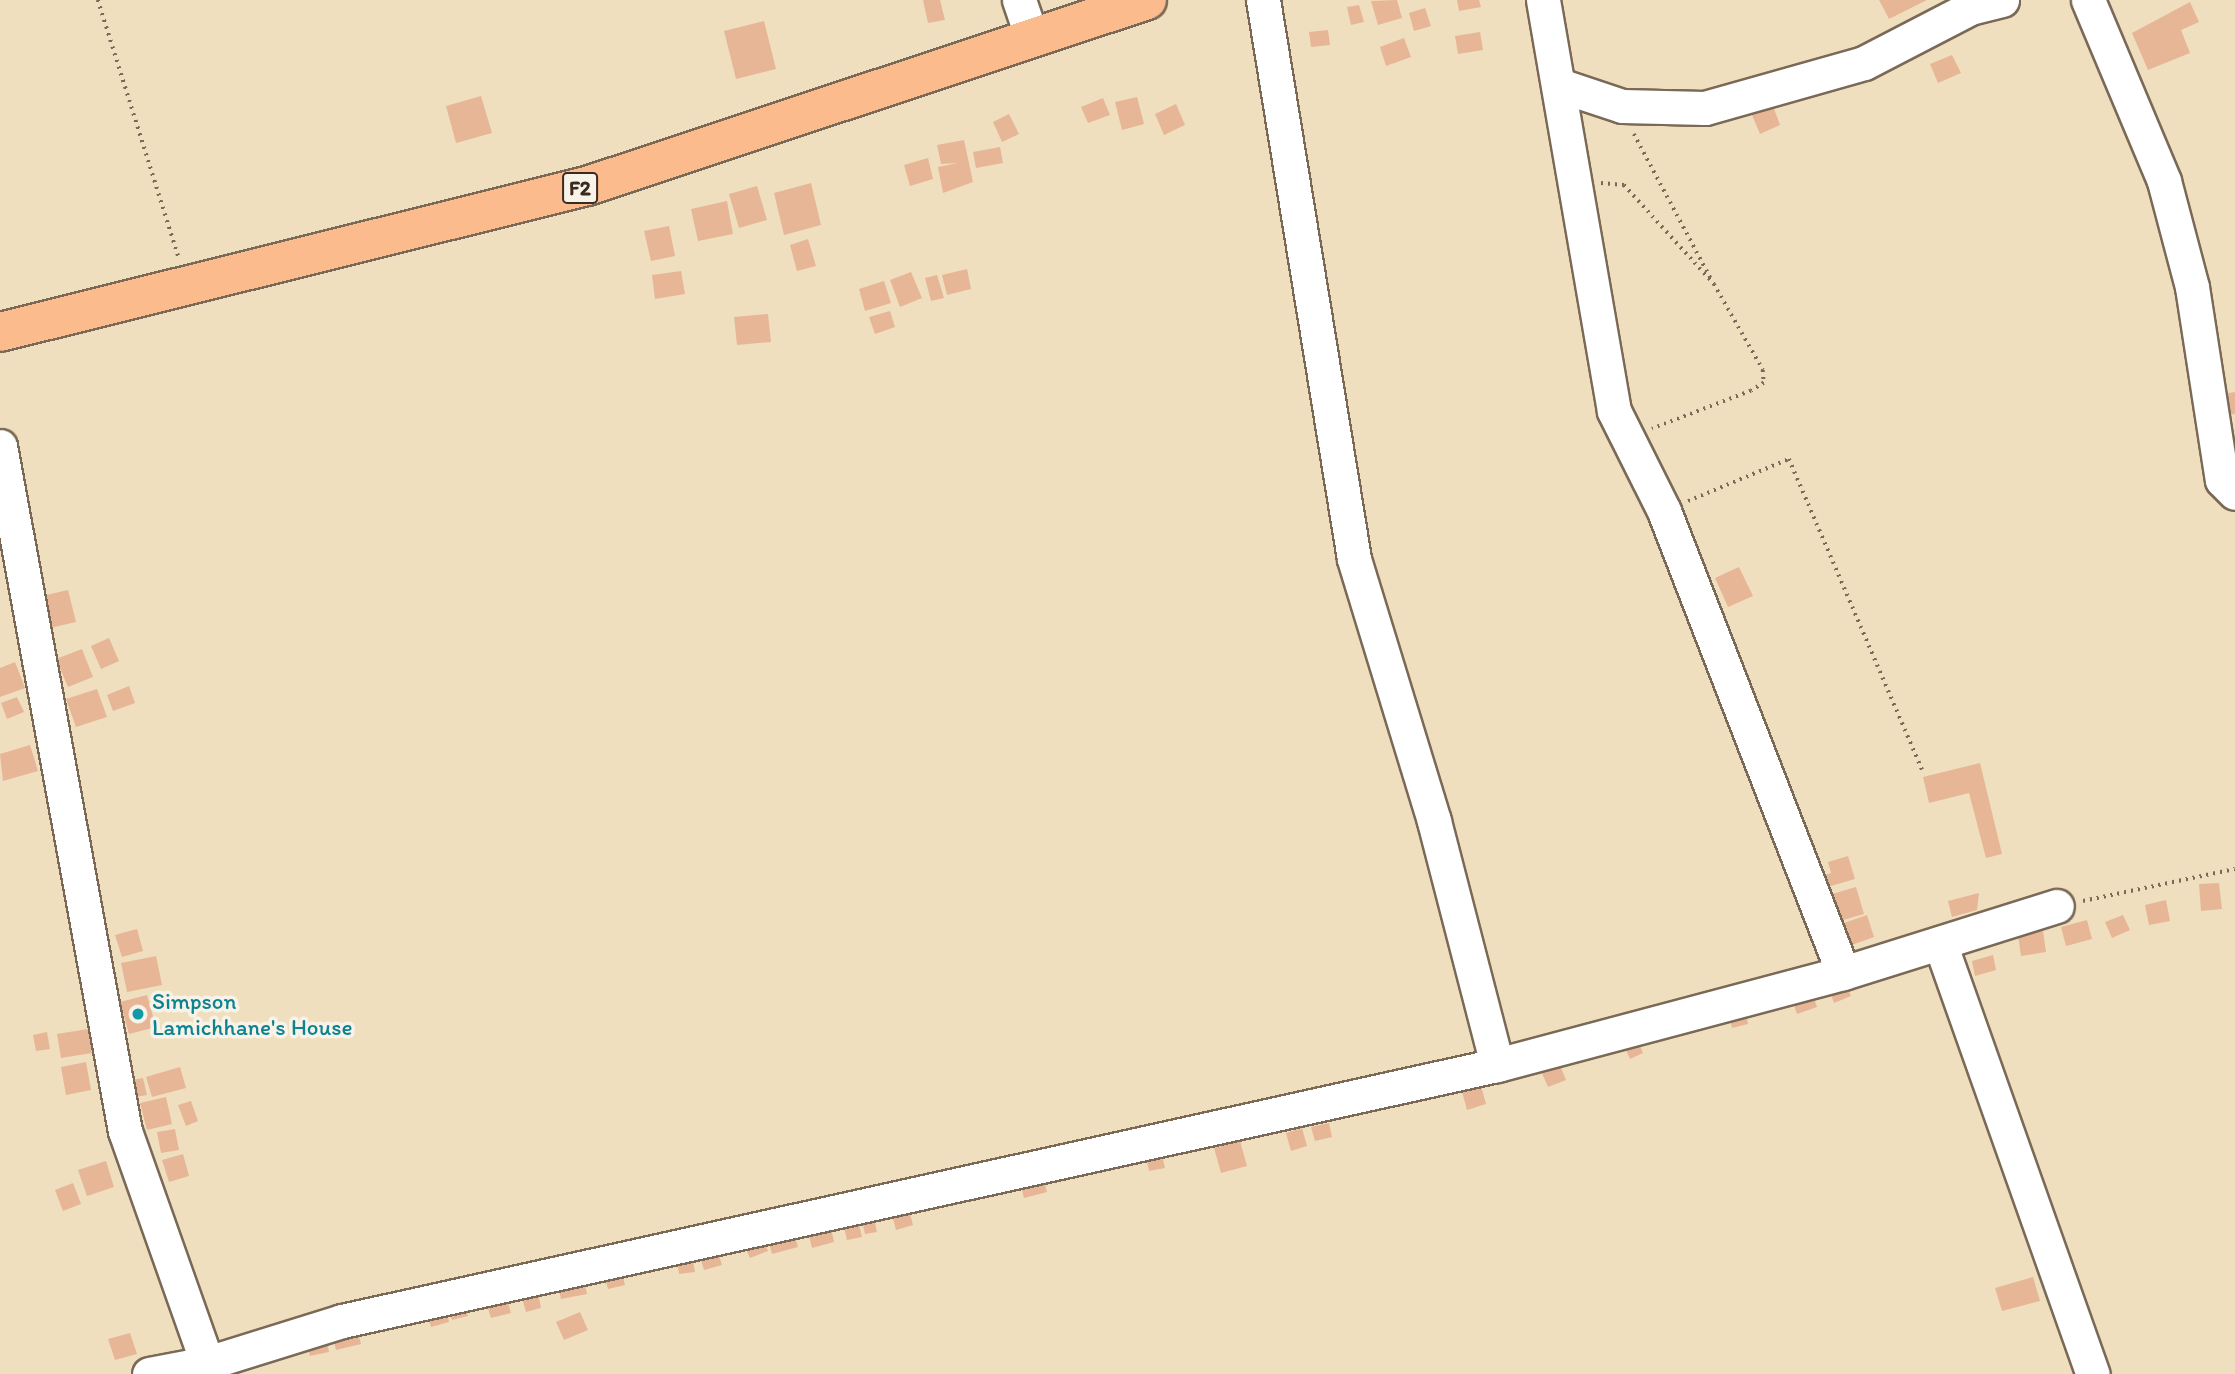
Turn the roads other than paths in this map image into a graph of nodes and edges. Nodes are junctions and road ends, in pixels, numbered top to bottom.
1 (1147, 0) edge
2 (1263, 0) edge
3 (1543, 0) edge
4 (2002, 0) edge
5 (2088, 0) edge
6 (1025, 18) edge
7 (1562, 86) junction
8 (0, 332) edge
9 (0, 446) edge
10 (2235, 493) edge
11 (2057, 906) road end
12 (1940, 943) junction
13 (1843, 973) junction
14 (1497, 1065) junction
15 (207, 1363) junction
16 (149, 1374) edge
17 (2093, 1374) edge

1 - 6 main road, F2
2 - 14 street
3 - 7 street
4 - 7 street
5 - 10 street
6 - 8 main road, F2
7 - 13 street
9 - 15 street
11 - 12 street
12 - 13 street
12 - 17 street
13 - 14 street
14 - 15 street
15 - 16 street

